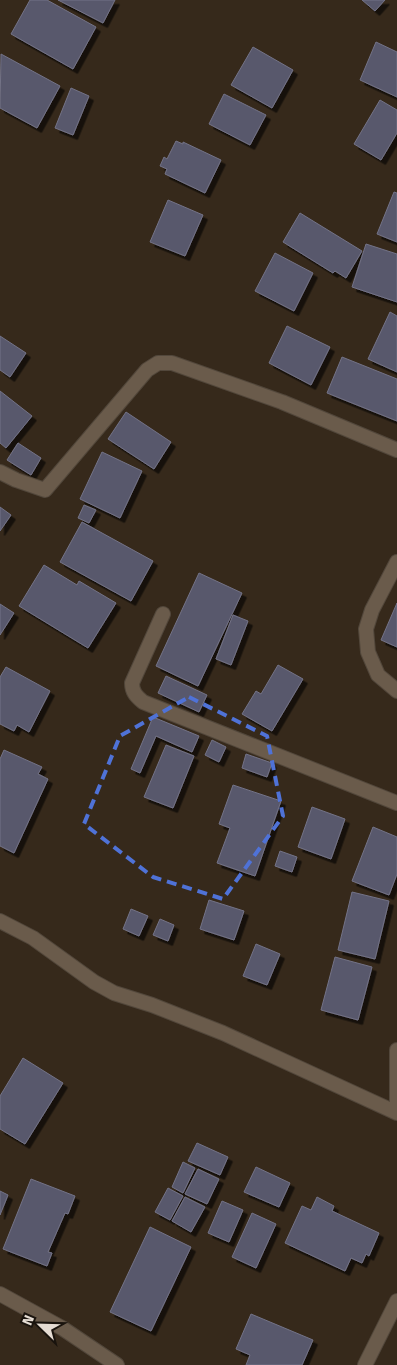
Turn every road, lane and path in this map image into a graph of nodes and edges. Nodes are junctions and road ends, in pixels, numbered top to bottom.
1 (397, 450) edge
2 (0, 472) edge
3 (397, 562) edge
4 (163, 614) dead end
5 (397, 691) edge
6 (397, 803) edge
7 (0, 921) edge
8 (397, 1050) edge
9 (397, 1113) edge
10 (0, 1294) edge
11 (397, 1301) edge
12 (116, 1365) edge
13 (365, 1365) edge

1 - 2 street
3 - 5 street
4 - 6 street
7 - 9 street
8 - 9 street
10 - 12 street
11 - 13 street

